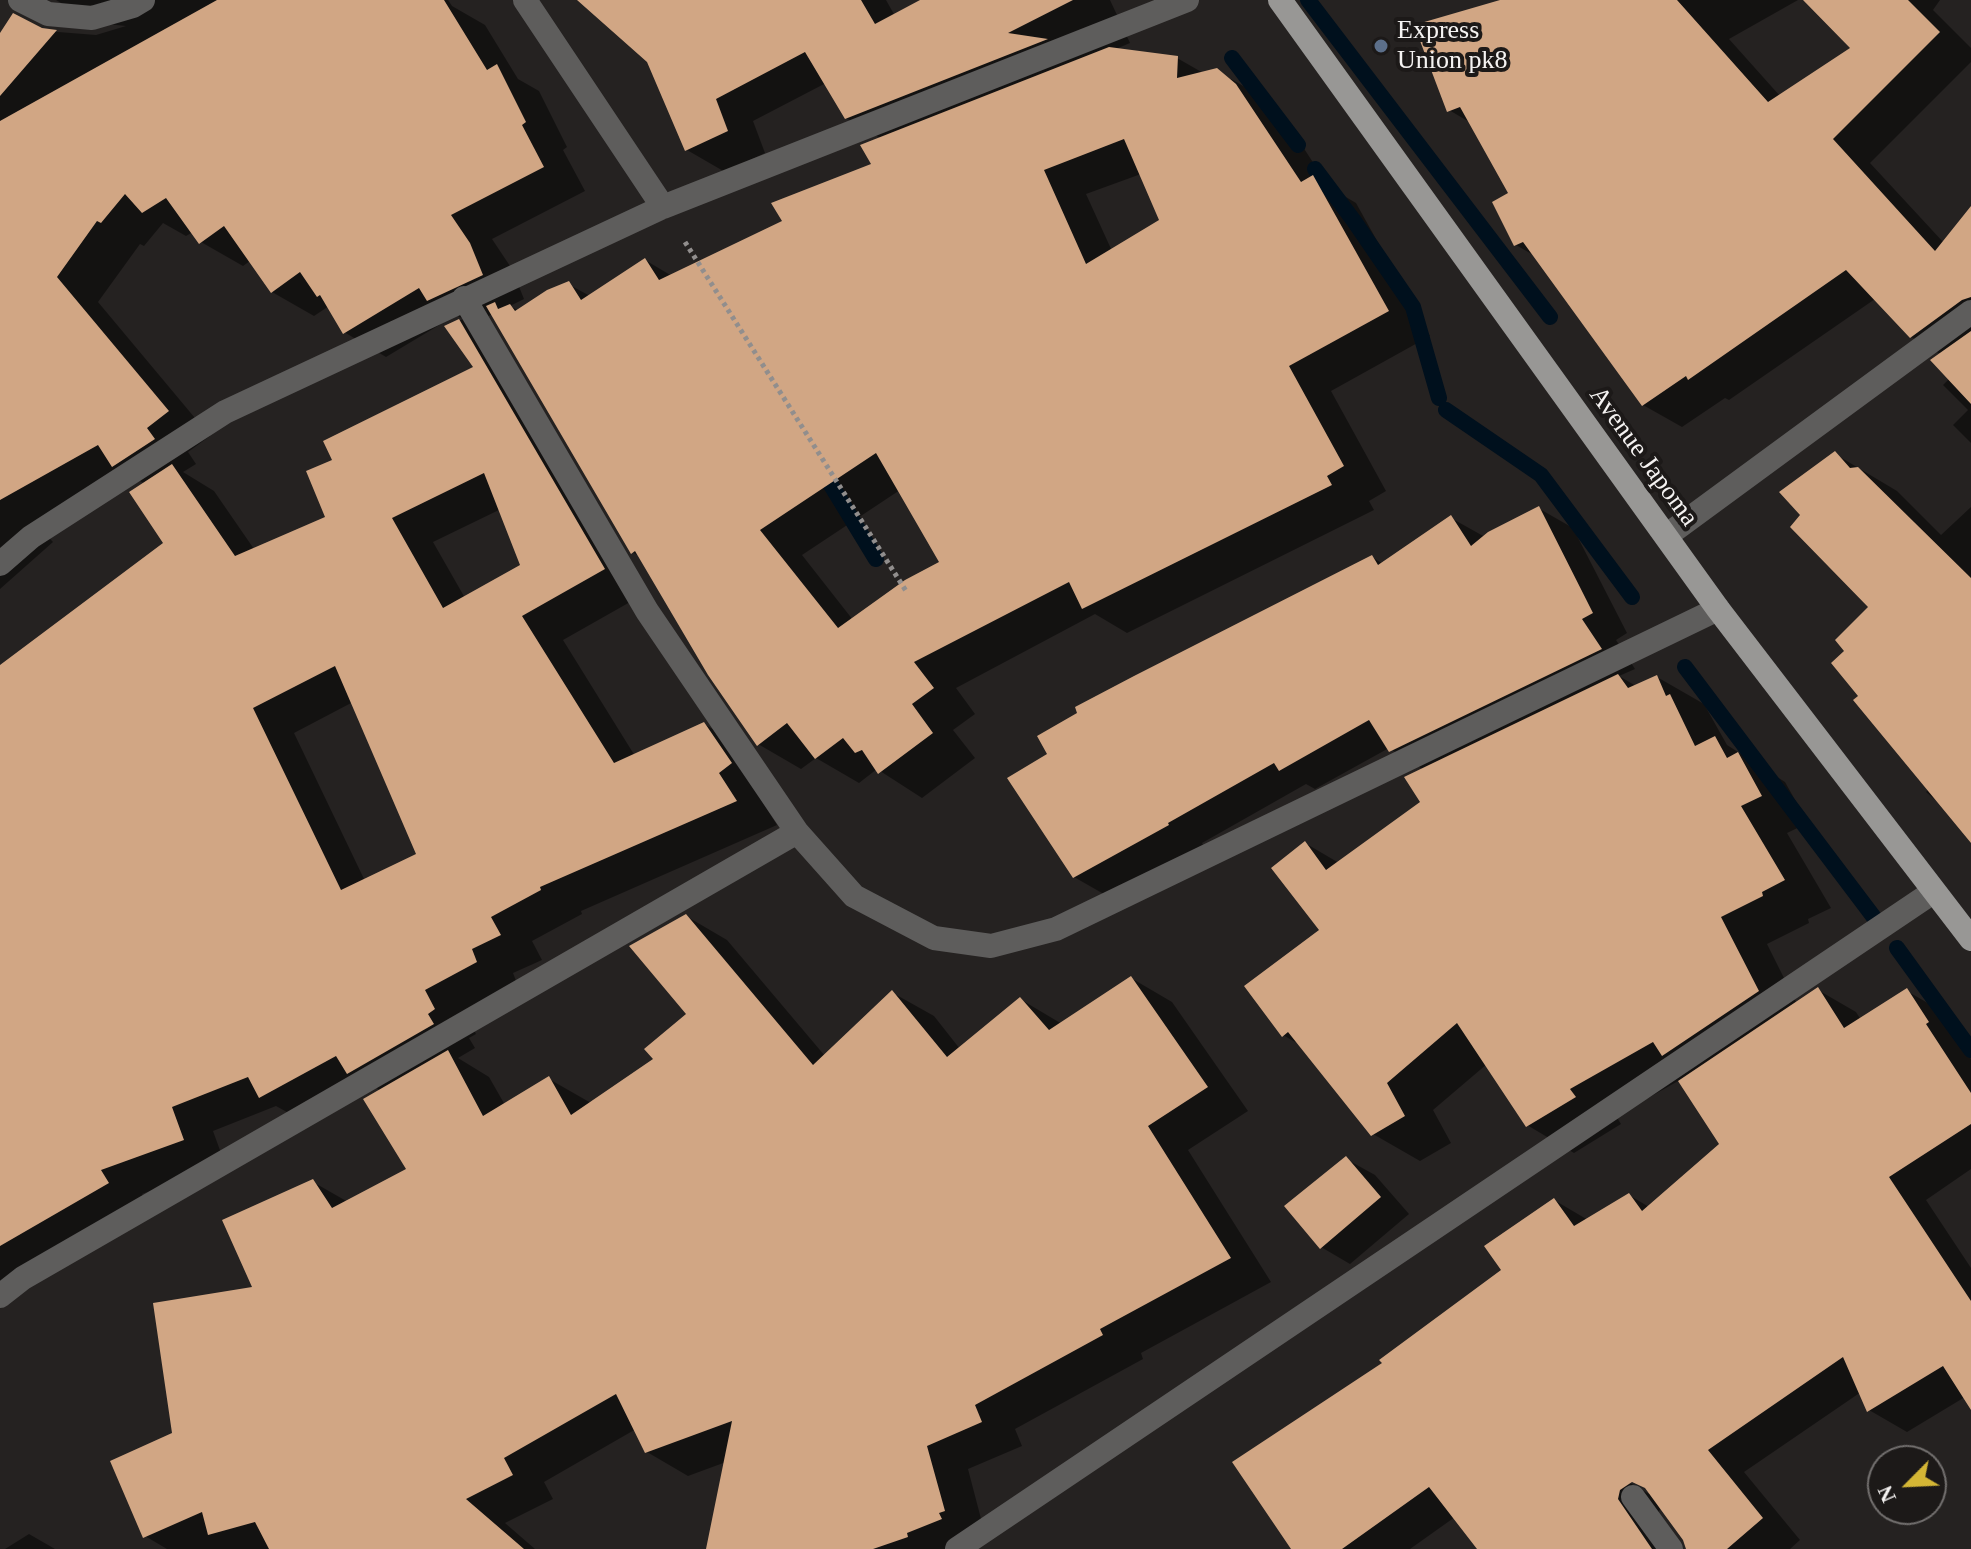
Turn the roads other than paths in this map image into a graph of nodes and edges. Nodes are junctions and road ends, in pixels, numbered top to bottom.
1 (20, 0) edge
2 (143, 0) edge
3 (525, 0) edge
4 (1187, 0) edge
5 (1280, 0) edge
6 (663, 207) junction
7 (464, 298) junction
8 (1971, 312) edge
9 (1666, 536) junction
10 (0, 564) edge
11 (1718, 609) junction
12 (797, 832) junction
13 (1933, 892) junction
14 (1971, 939) edge
15 (0, 1296) edge
16 (1633, 1497) dead end
17 (957, 1549) edge
18 (1671, 1549) edge

1 - 2 street
3 - 6 street
4 - 6 street
5 - 9 main road, Avenue Japoma
6 - 7 street
7 - 10 street
7 - 12 street
8 - 9 street
9 - 11 main road, Avenue Japoma
11 - 12 street
11 - 13 main road, Avenue Japoma
12 - 15 street
13 - 14 main road, Avenue Japoma
13 - 17 street
16 - 18 street

